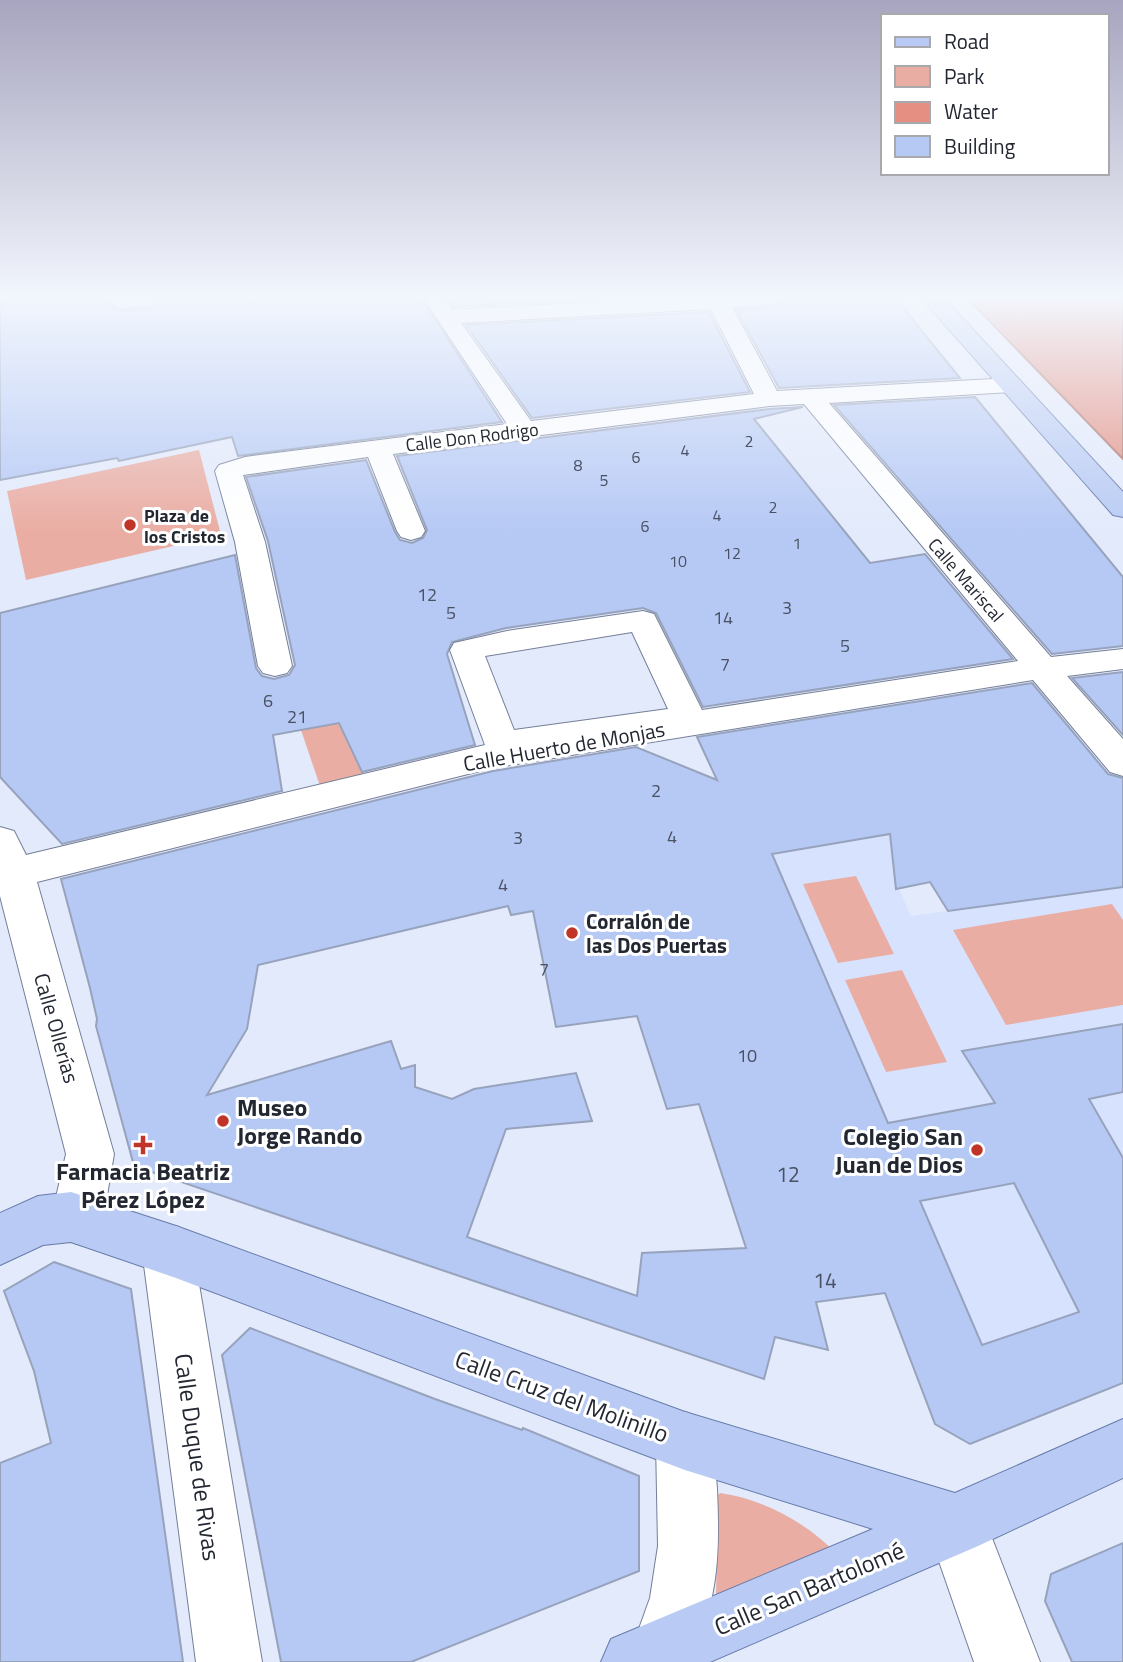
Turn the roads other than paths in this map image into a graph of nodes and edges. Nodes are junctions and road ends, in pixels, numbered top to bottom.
1 (487, 377) edge
2 (757, 377) edge
3 (1003, 377) edge
4 (1011, 386) junction
5 (810, 396) junction
6 (769, 399) junction
7 (524, 430) junction
8 (378, 449) junction
9 (1123, 509) edge
10 (411, 531) dead end
11 (1123, 659) edge
12 (275, 666) dead end
13 (1042, 668) junction
14 (685, 712) joint
15 (1123, 764) edge
16 (7, 857) edge
17 (77, 1219) junction
18 (0, 1240) edge
19 (176, 1252) junction
20 (685, 1441) junction
21 (1123, 1448) edge
22 (956, 1524) junction
23 (648, 1657) edge
24 (229, 1662) edge
25 (1007, 1662) edge

1 - 7 street
2 - 6 street
3 - 4 main road
4 - 5 street, Calle Don Rodrigo
4 - 9 main road
5 - 6 street, Calle Don Rodrigo
5 - 13 street, Calle Mariscal
6 - 7 street, Calle Don Rodrigo
7 - 8 street, Calle Don Rodrigo
8 - 10 street
8 - 12 street, Calle Don Rodrigo
11 - 13 street, Calle Huerto de Monjas
13 - 15 street, Calle Mariscal
13 - 16 street, Calle Huerto de Monjas
14 - 14 street
16 - 17 street, Calle Ollerías
17 - 18 main road, Calle Cruz del Molinillo
17 - 19 main road, Calle Cruz del Molinillo
19 - 20 main road, Calle Cruz del Molinillo
19 - 24 street, Calle Duque de Rivas
20 - 22 main road, Calle Cruz del Molinillo
20 - 23 street, Calle San Bartolomé
21 - 22 main road
22 - 23 main road, Calle San Bartolomé
22 - 25 street

